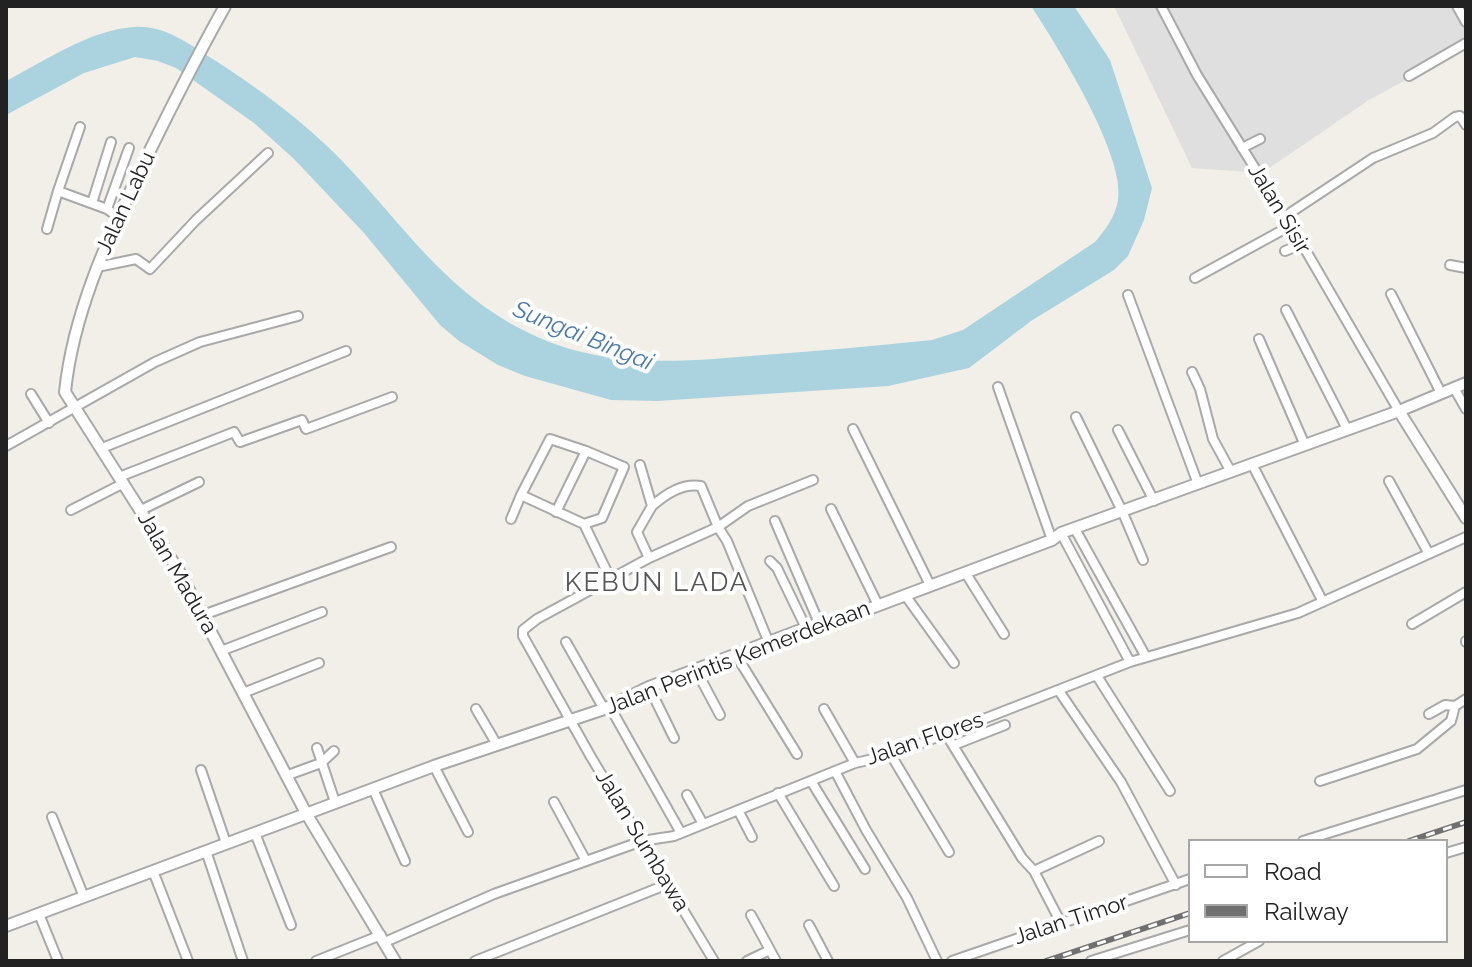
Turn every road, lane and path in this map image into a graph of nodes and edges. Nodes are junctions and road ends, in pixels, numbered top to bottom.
1 (225, 6) edge
2 (1161, 6) edge
3 (1461, 9) edge
4 (1466, 22) edge
5 (1466, 43) edge
6 (1409, 76) dead end
7 (1466, 125) edge
8 (80, 127) dead end
9 (1260, 139) dead end
10 (111, 142) dead end
11 (129, 148) dead end
12 (1242, 148) junction
13 (268, 153) dead end
14 (58, 191) junction
15 (92, 203) junction
16 (107, 209) junction
17 (117, 216) junction
18 (1284, 217) junction
19 (1290, 226) junction
20 (47, 229) dead end
21 (1302, 244) junction
22 (1285, 251) dead end
23 (1450, 265) dead end
24 (97, 267) junction
25 (1466, 268) edge
26 (1195, 278) dead end
27 (1391, 294) dead end
28 (1128, 295) dead end
29 (1286, 310) dead end
30 (298, 316) dead end
31 (1259, 339) dead end
32 (346, 351) dead end
33 (1192, 372) dead end
34 (1466, 383) edge
35 (998, 387) dead end
36 (1454, 388) junction
37 (1441, 393) junction
38 (31, 394) dead end
39 (392, 397) dead end
40 (76, 409) junction
41 (1466, 409) edge
42 (1399, 411) junction
43 (1076, 417) dead end
44 (49, 423) junction
45 (853, 429) dead end
46 (1347, 429) junction
47 (1118, 430) dead end
48 (1304, 443) junction
49 (6, 446) edge
50 (102, 448) junction
51 (586, 451) junction
52 (1252, 464) junction
53 (640, 465) dead end
54 (1231, 472) junction
55 (122, 480) junction
56 (813, 480) dead end
57 (1389, 481) dead end
58 (199, 482) dead end
59 (1198, 484) junction
60 (521, 495) junction
61 (1154, 501) junction
62 (652, 506) junction
63 (831, 509) dead end
64 (71, 510) dead end
65 (141, 510) junction
66 (556, 512) junction
67 (1123, 513) junction
68 (1466, 518) edge
69 (511, 519) dead end
70 (775, 521) dead end
71 (584, 524) junction
72 (718, 527) junction
73 (1075, 529) junction
74 (1056, 536) junction
75 (1466, 537) edge
76 (391, 547) dead end
77 (1429, 554) junction
78 (649, 558) junction
79 (1143, 560) dead end
80 (770, 561) dead end
81 (965, 572) junction
82 (611, 580) junction
83 (930, 585) junction
84 (1466, 592) edge
85 (905, 595) junction
86 (1323, 602) junction
87 (878, 605) junction
88 (322, 612) dead end
89 (203, 615) junction
90 (819, 623) junction
91 (1412, 624) dead end
92 (806, 628) junction
93 (1004, 634) dead end
94 (566, 642) dead end
95 (769, 643) junction
96 (221, 651) junction
97 (736, 655) junction
98 (1146, 657) junction
99 (1130, 662) junction
100 (319, 663) dead end
101 (954, 663) dead end
102 (696, 670) junction
103 (1097, 676) junction
104 (649, 687) junction
105 (1059, 691) junction
106 (243, 693) junction
107 (1466, 699) edge
108 (1455, 706) junction
109 (607, 708) junction
110 (476, 709) dead end
111 (824, 709) dead end
112 (1429, 714) dead end
113 (720, 715) dead end
114 (570, 721) junction
115 (1005, 725) dead end
116 (946, 734) junction
117 (674, 738) dead end
118 (496, 743) junction
119 (954, 745) junction
120 (317, 748) dead end
121 (334, 751) dead end
122 (797, 754) dead end
123 (891, 755) junction
124 (321, 763) junction
125 (855, 763) junction
126 (434, 766) junction
127 (201, 770) dead end
128 (835, 771) junction
129 (288, 775) junction
130 (811, 781) junction
131 (1320, 781) dead end
132 (373, 789) junction
133 (1466, 790) edge
134 (1170, 791) dead end
135 (778, 793) junction
136 (687, 795) dead end
137 (335, 802) junction
138 (554, 802) dead end
139 (738, 810) junction
140 (306, 813) junction
141 (52, 817) dead end
142 (703, 824) junction
143 (468, 832) dead end
144 (255, 833) junction
145 (681, 833) junction
146 (752, 837) dead end
147 (1309, 839) edge
148 (642, 841) junction
149 (1099, 841) dead end
150 (226, 843) junction
151 (206, 851) junction
152 (949, 852) dead end
153 (405, 861) dead end
154 (586, 861) junction
155 (865, 869) dead end
156 (153, 871) junction
157 (1034, 871) junction
158 (1188, 880) edge
159 (668, 884) junction
160 (1176, 885) junction
161 (834, 886) dead end
162 (84, 897) junction
163 (39, 914) junction
164 (751, 915) dead end
165 (1061, 923) junction
166 (291, 925) dead end
167 (809, 925) dead end
168 (6, 926) edge
169 (1188, 931) edge
170 (383, 938) junction
171 (1255, 943) edge
172 (770, 950) junction
173 (393, 960) edge
174 (58, 961) edge
175 (188, 961) edge
176 (243, 961) edge
177 (316, 961) edge
178 (475, 961) edge
179 (714, 961) edge
180 (747, 961) edge
181 (776, 961) edge
182 (828, 961) edge
183 (937, 961) edge
184 (952, 961) edge
185 (1091, 961) edge
186 (1223, 961) edge

1 - 17 street, Jalan Labu
2 - 12 street, Jalan Sisir
3 - 4 street
5 - 6 street
7 - 18 street
8 - 14 street
9 - 12 street
10 - 15 street
11 - 16 street
12 - 18 street, Jalan Sisir
13 - 24 street
14 - 15 street
14 - 20 street
15 - 16 street
16 - 17 street
17 - 24 street, Jalan Labu
18 - 19 street, Jalan Sisir
19 - 21 street, Jalan Sisir
19 - 26 street
21 - 22 street
21 - 42 street, Jalan Sisir
23 - 25 street
24 - 40 street, Jalan Labu
27 - 37 street
28 - 59 street
29 - 46 street
30 - 40 street
31 - 48 street
32 - 50 street
33 - 54 street
34 - 36 street, Jalan Perintis Kemerdekaan
35 - 74 street
36 - 37 street, Jalan Perintis Kemerdekaan
36 - 41 street
37 - 42 street, Jalan Perintis Kemerdekaan
38 - 44 street
39 - 55 street
40 - 44 street
40 - 50 street, Jalan Madura
42 - 46 street, Jalan Perintis Kemerdekaan
42 - 68 street
43 - 67 street
44 - 49 street
45 - 83 street
46 - 48 street, Jalan Perintis Kemerdekaan
47 - 61 street
48 - 52 street, Jalan Perintis Kemerdekaan
50 - 55 street, Jalan Madura
51 - 60 street
51 - 66 street
51 - 71 street
52 - 54 street, Jalan Perintis Kemerdekaan
52 - 86 street
53 - 62 street
54 - 59 street, Jalan Perintis Kemerdekaan
55 - 64 street
55 - 65 street, Jalan Madura
56 - 72 street
57 - 77 street
58 - 65 street
59 - 61 street, Jalan Perintis Kemerdekaan
60 - 66 street
60 - 69 street
61 - 67 street, Jalan Perintis Kemerdekaan
62 - 72 street
62 - 78 street
63 - 87 street
65 - 89 street, Jalan Madura
66 - 71 street
67 - 73 street, Jalan Perintis Kemerdekaan
67 - 79 street
70 - 90 street
71 - 82 street
72 - 78 street
72 - 95 street
73 - 74 street, Jalan Perintis Kemerdekaan
73 - 98 street
74 - 81 street, Jalan Perintis Kemerdekaan
74 - 99 street
75 - 77 street, Jalan Flores
76 - 89 street
77 - 86 street, Jalan Flores
78 - 82 street
80 - 92 street
81 - 83 street, Jalan Perintis Kemerdekaan
81 - 93 street
82 - 114 street, Jalan Sumbawa
83 - 85 street, Jalan Perintis Kemerdekaan
84 - 91 street
85 - 87 street, Jalan Perintis Kemerdekaan
85 - 101 street
86 - 98 street, Jalan Flores
87 - 90 street, Jalan Perintis Kemerdekaan
88 - 96 street
89 - 96 street, Jalan Madura
90 - 92 street, Jalan Perintis Kemerdekaan
92 - 95 street, Jalan Perintis Kemerdekaan
94 - 109 street
95 - 97 street, Jalan Perintis Kemerdekaan
96 - 106 street, Jalan Madura
97 - 102 street, Jalan Perintis Kemerdekaan
97 - 122 street
98 - 99 street, Jalan Flores
99 - 103 street, Jalan Flores
100 - 106 street
102 - 104 street, Jalan Perintis Kemerdekaan
102 - 113 street
103 - 105 street, Jalan Flores
103 - 134 street
104 - 109 street, Jalan Perintis Kemerdekaan
104 - 117 street
105 - 116 street, Jalan Flores
105 - 160 street
106 - 129 street, Jalan Madura
107 - 108 street
108 - 112 street
108 - 131 street
109 - 114 street, Jalan Perintis Kemerdekaan
109 - 145 street
110 - 118 street
111 - 125 street
114 - 118 street, Jalan Perintis Kemerdekaan
114 - 148 street, Jalan Sumbawa
115 - 119 street
116 - 119 street
116 - 123 street, Jalan Flores
118 - 126 street, Jalan Perintis Kemerdekaan
119 - 157 street
120 - 124 street
121 - 124 street
123 - 125 street, Jalan Flores
123 - 152 street
124 - 129 street
124 - 137 street
125 - 128 street, Jalan Flores
126 - 132 street, Jalan Perintis Kemerdekaan
126 - 143 street
127 - 150 street
128 - 130 street, Jalan Flores
128 - 183 street
129 - 140 street, Jalan Madura
130 - 135 street, Jalan Flores
130 - 155 street
132 - 137 street, Jalan Perintis Kemerdekaan
132 - 153 street
133 - 147 street
135 - 139 street, Jalan Flores
135 - 161 street
136 - 142 street
137 - 140 street, Jalan Perintis Kemerdekaan
138 - 154 street
139 - 142 street, Jalan Flores
139 - 146 street
140 - 144 street, Jalan Perintis Kemerdekaan
140 - 170 street, Jalan Madura
141 - 162 street
142 - 145 street, Jalan Flores
144 - 150 street, Jalan Perintis Kemerdekaan
144 - 166 street
145 - 148 street, Jalan Flores
148 - 154 street, Jalan Flores
148 - 159 street, Jalan Sumbawa
149 - 157 street
150 - 151 street, Jalan Perintis Kemerdekaan
151 - 156 street, Jalan Perintis Kemerdekaan
151 - 176 street
154 - 170 street, Jalan Flores
156 - 162 street, Jalan Perintis Kemerdekaan
156 - 175 street
157 - 165 street
158 - 160 street, Jalan Timor
159 - 178 street
159 - 179 street, Jalan Sumbawa
160 - 165 street, Jalan Timor
162 - 163 street, Jalan Perintis Kemerdekaan
163 - 168 street, Jalan Perintis Kemerdekaan
163 - 174 street
164 - 172 street
165 - 184 street, Jalan Timor
167 - 182 street
169 - 185 street
170 - 173 street, Jalan Madura
170 - 177 street, Jalan Flores
171 - 186 street
172 - 180 street
172 - 181 street

